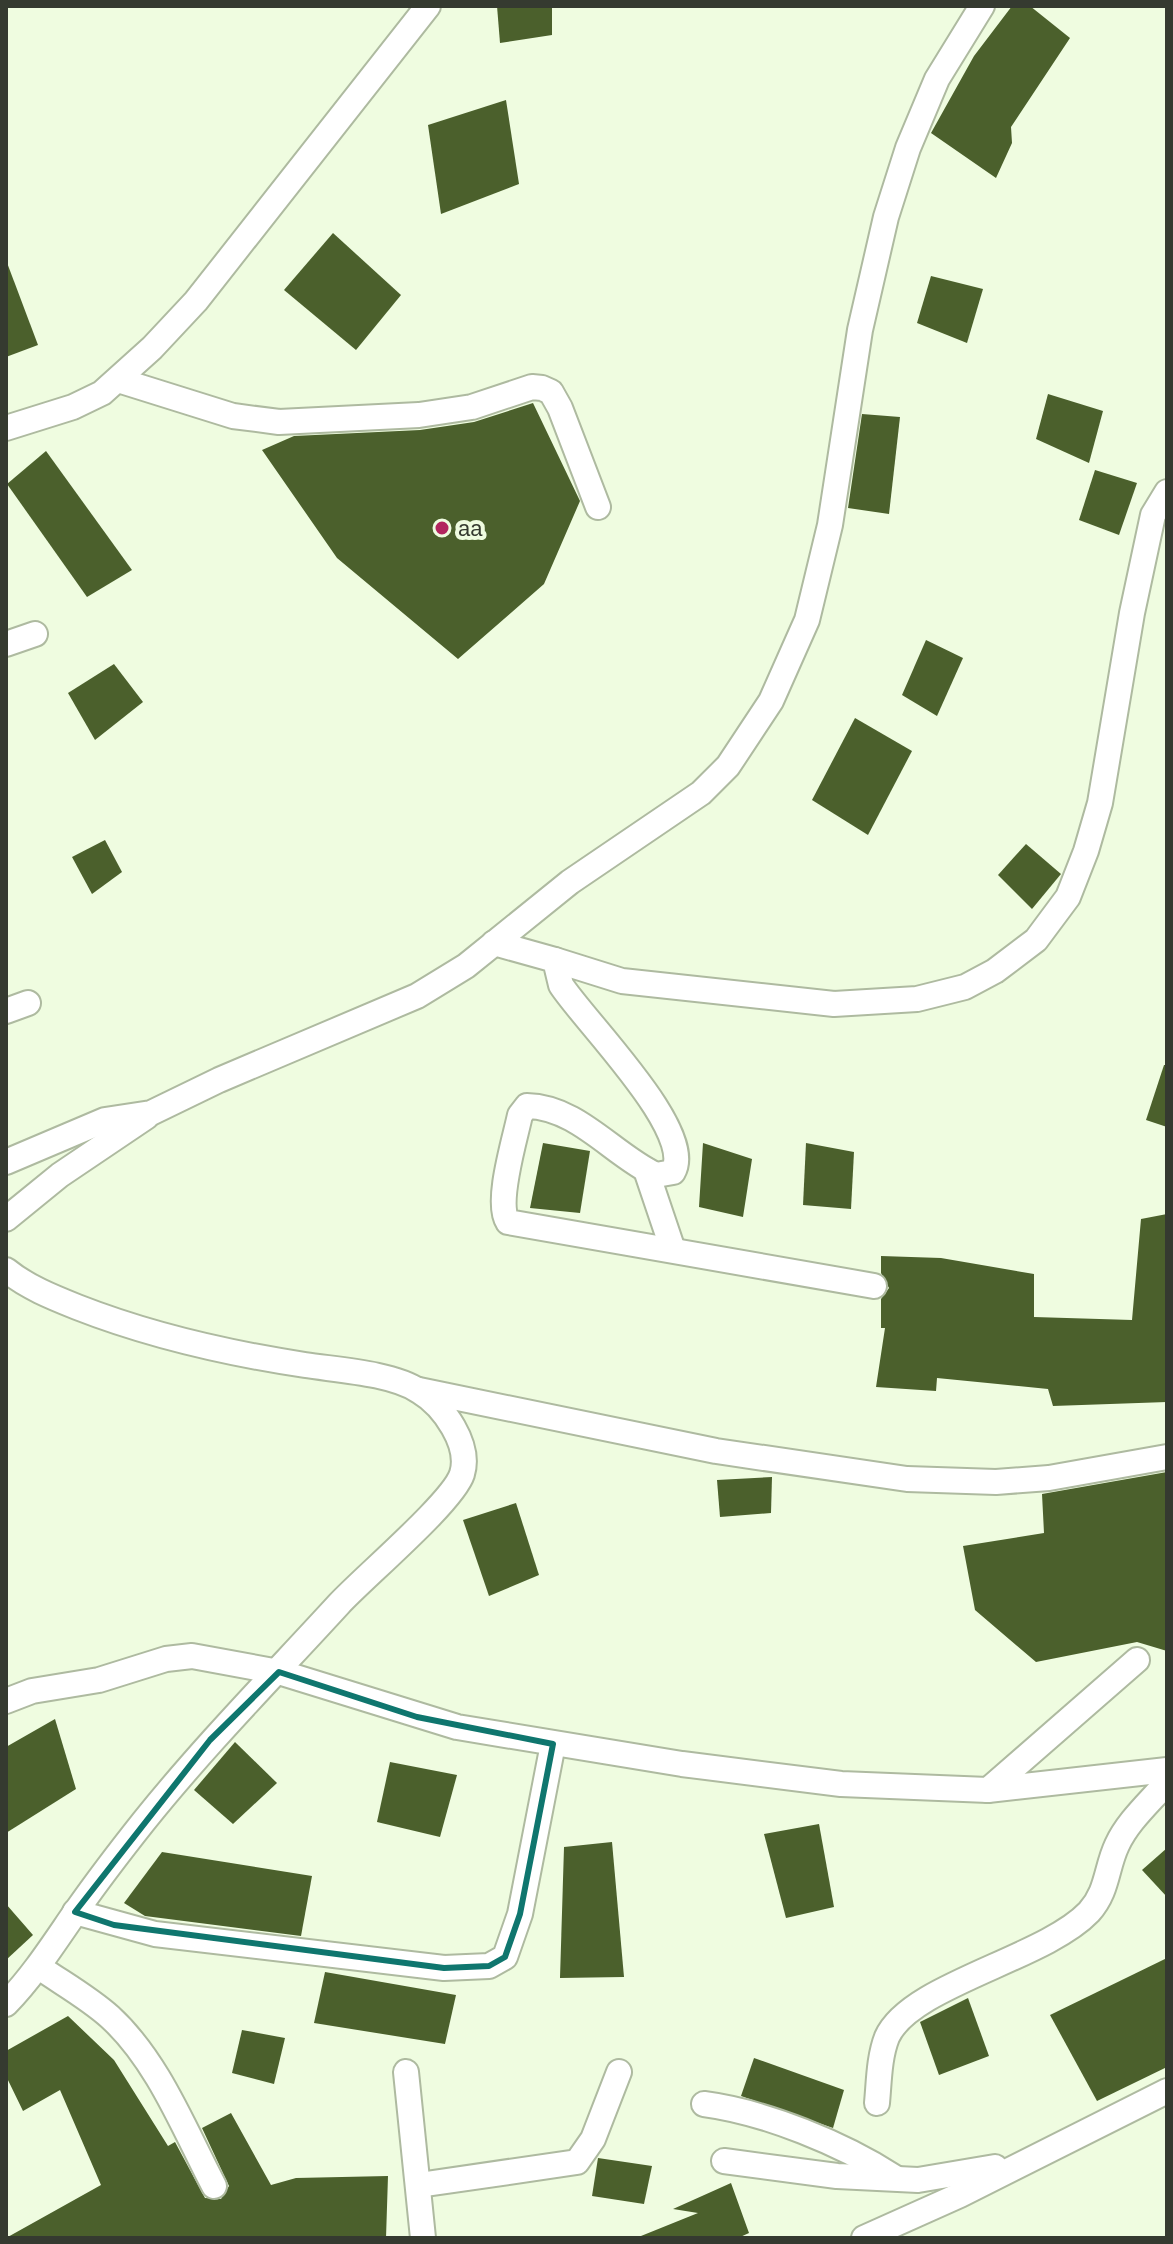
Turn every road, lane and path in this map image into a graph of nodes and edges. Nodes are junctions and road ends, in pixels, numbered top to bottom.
1 (428, 6) edge
2 (982, 6) edge
3 (118, 380) junction
4 (6, 428) edge
5 (1167, 493) edge
6 (598, 507) dead end
7 (35, 634) dead end
8 (6, 644) edge
9 (494, 943) junction
10 (555, 960) junction
11 (151, 1113) junction
12 (6, 1162) edge
13 (646, 1170) junction
14 (6, 1219) edge
15 (673, 1250) junction
16 (6, 1270) edge
17 (874, 1286) dead end
18 (419, 1390) junction
19 (1167, 1457) edge
20 (1137, 1660) dead end
21 (279, 1672) junction
22 (6, 1701) edge
23 (553, 1744) junction
24 (1167, 1770) edge
25 (1167, 1782) edge
26 (988, 1790) junction
27 (75, 1912) junction
28 (39, 1967) junction
29 (6, 2004) edge
30 (406, 2072) dead end
31 (619, 2072) dead end
32 (1167, 2091) edge
33 (877, 2103) dead end
34 (704, 2104) dead end
35 (724, 2161) dead end
36 (1019, 2162) junction
37 (894, 2177) junction
38 (419, 2185) junction
39 (214, 2186) dead end
40 (423, 2238) edge
41 (864, 2238) edge

1 - 3 street
2 - 9 street
3 - 4 street
3 - 6 street
5 - 10 street
7 - 8 street
9 - 10 street
9 - 11 street
10 - 13 street
11 - 12 street
11 - 14 street
13 - 15 street
13 - 15 street
15 - 17 street
16 - 18 street
18 - 19 street
18 - 21 street
20 - 26 street
21 - 22 street
21 - 23 street
21 - 27 street
23 - 26 street
23 - 27 street
24 - 26 street
25 - 33 street
27 - 28 street
28 - 29 street
28 - 39 street
30 - 38 street
31 - 38 street
32 - 36 street
34 - 37 street
35 - 37 street
36 - 37 street
36 - 41 street
38 - 40 street

